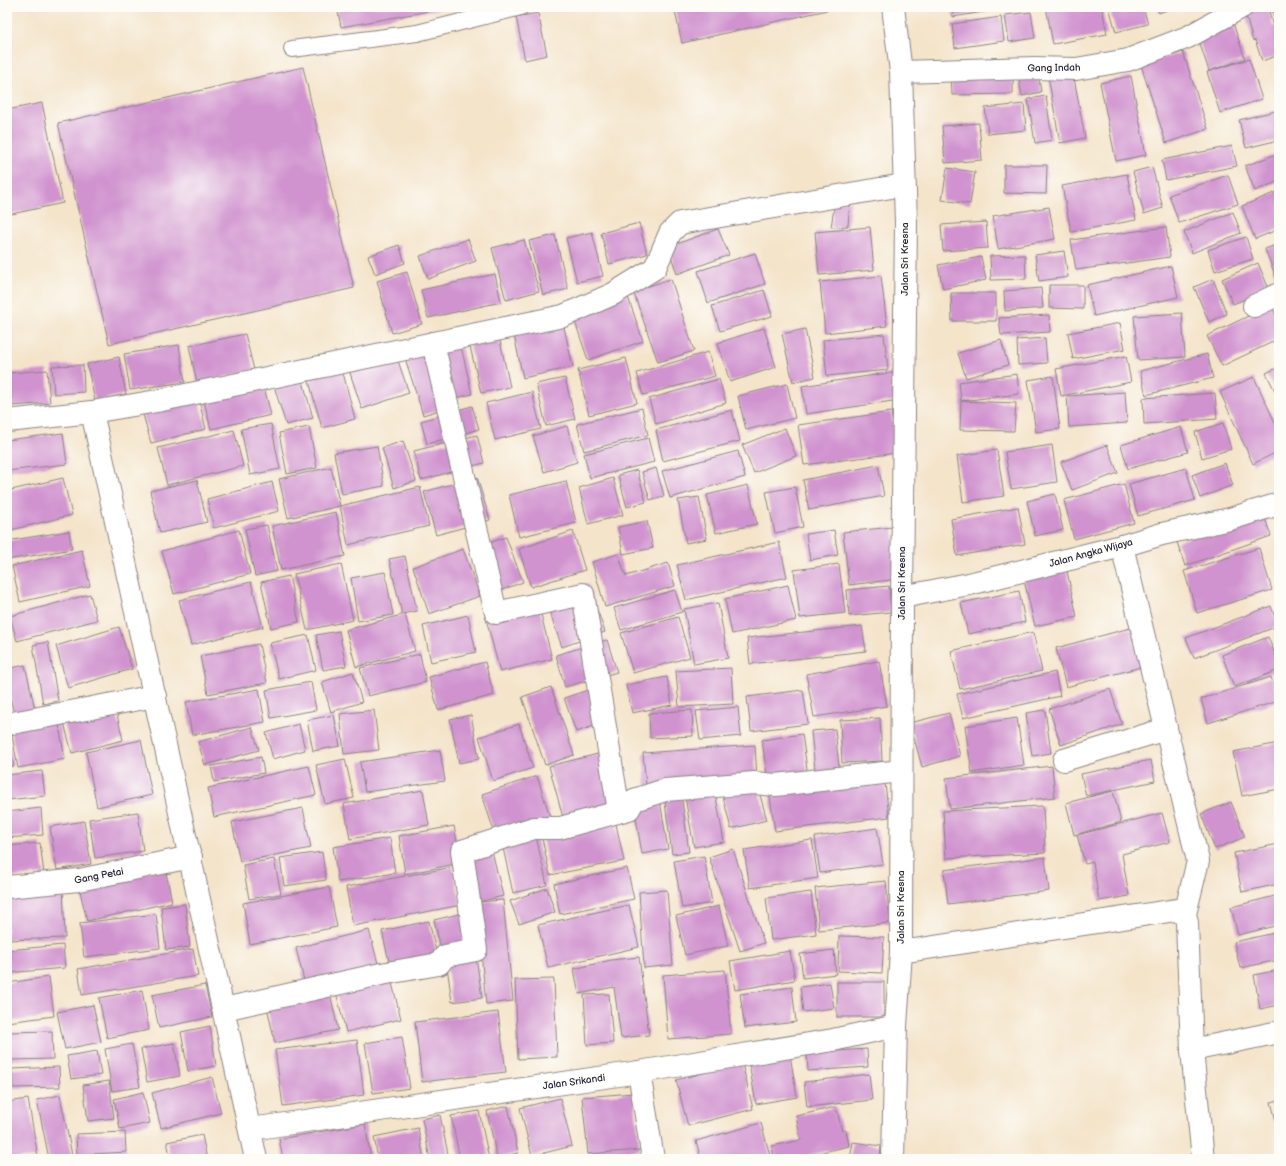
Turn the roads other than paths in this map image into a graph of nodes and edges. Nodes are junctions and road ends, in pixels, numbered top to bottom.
1 (521, 7) edge
2 (893, 7) edge
3 (1242, 7) edge
4 (292, 49) dead end
5 (901, 72) junction
6 (903, 186) junction
7 (1279, 294) edge
8 (1254, 306) dead end
9 (433, 343) junction
10 (92, 412) junction
11 (7, 421) edge
12 (1279, 504) edge
13 (1122, 546) junction
14 (902, 597) junction
15 (155, 696) junction
16 (7, 724) edge
17 (1166, 729) junction
18 (1064, 760) dead end
19 (901, 770) junction
20 (619, 812) junction
21 (191, 857) junction
22 (7, 887) edge
23 (1184, 914) junction
24 (900, 952) junction
25 (224, 1009) junction
26 (896, 1026) junction
27 (1279, 1032) edge
28 (1192, 1050) junction
29 (639, 1072) junction
30 (251, 1129) junction
31 (256, 1159) edge
32 (653, 1159) edge
33 (893, 1159) edge
34 (1203, 1159) edge

1 - 4 lane
2 - 5 street, Jalan Sri Kresna
3 - 5 street, Gang Indah
5 - 6 street, Jalan Sri Kresna
6 - 9 street
6 - 14 street, Jalan Sri Kresna
7 - 8 street
9 - 10 street
9 - 20 street
10 - 11 street
10 - 15 street
12 - 13 street, Jalan Angka Wijaya
13 - 14 street, Jalan Angka Wijaya
13 - 17 street
14 - 19 street, Jalan Sri Kresna
15 - 16 street
15 - 21 street
17 - 18 street
17 - 23 street
19 - 20 street
19 - 24 street, Jalan Sri Kresna
20 - 25 street
21 - 22 street, Gang Petai
21 - 25 street
23 - 24 street
23 - 28 street
24 - 26 street, Jalan Sri Kresna
25 - 30 street
26 - 29 street, Jalan Srikandi
26 - 33 street, Jalan Sri Kresna
27 - 28 street
28 - 34 street
29 - 30 street, Jalan Srikandi
29 - 32 street
30 - 31 street

